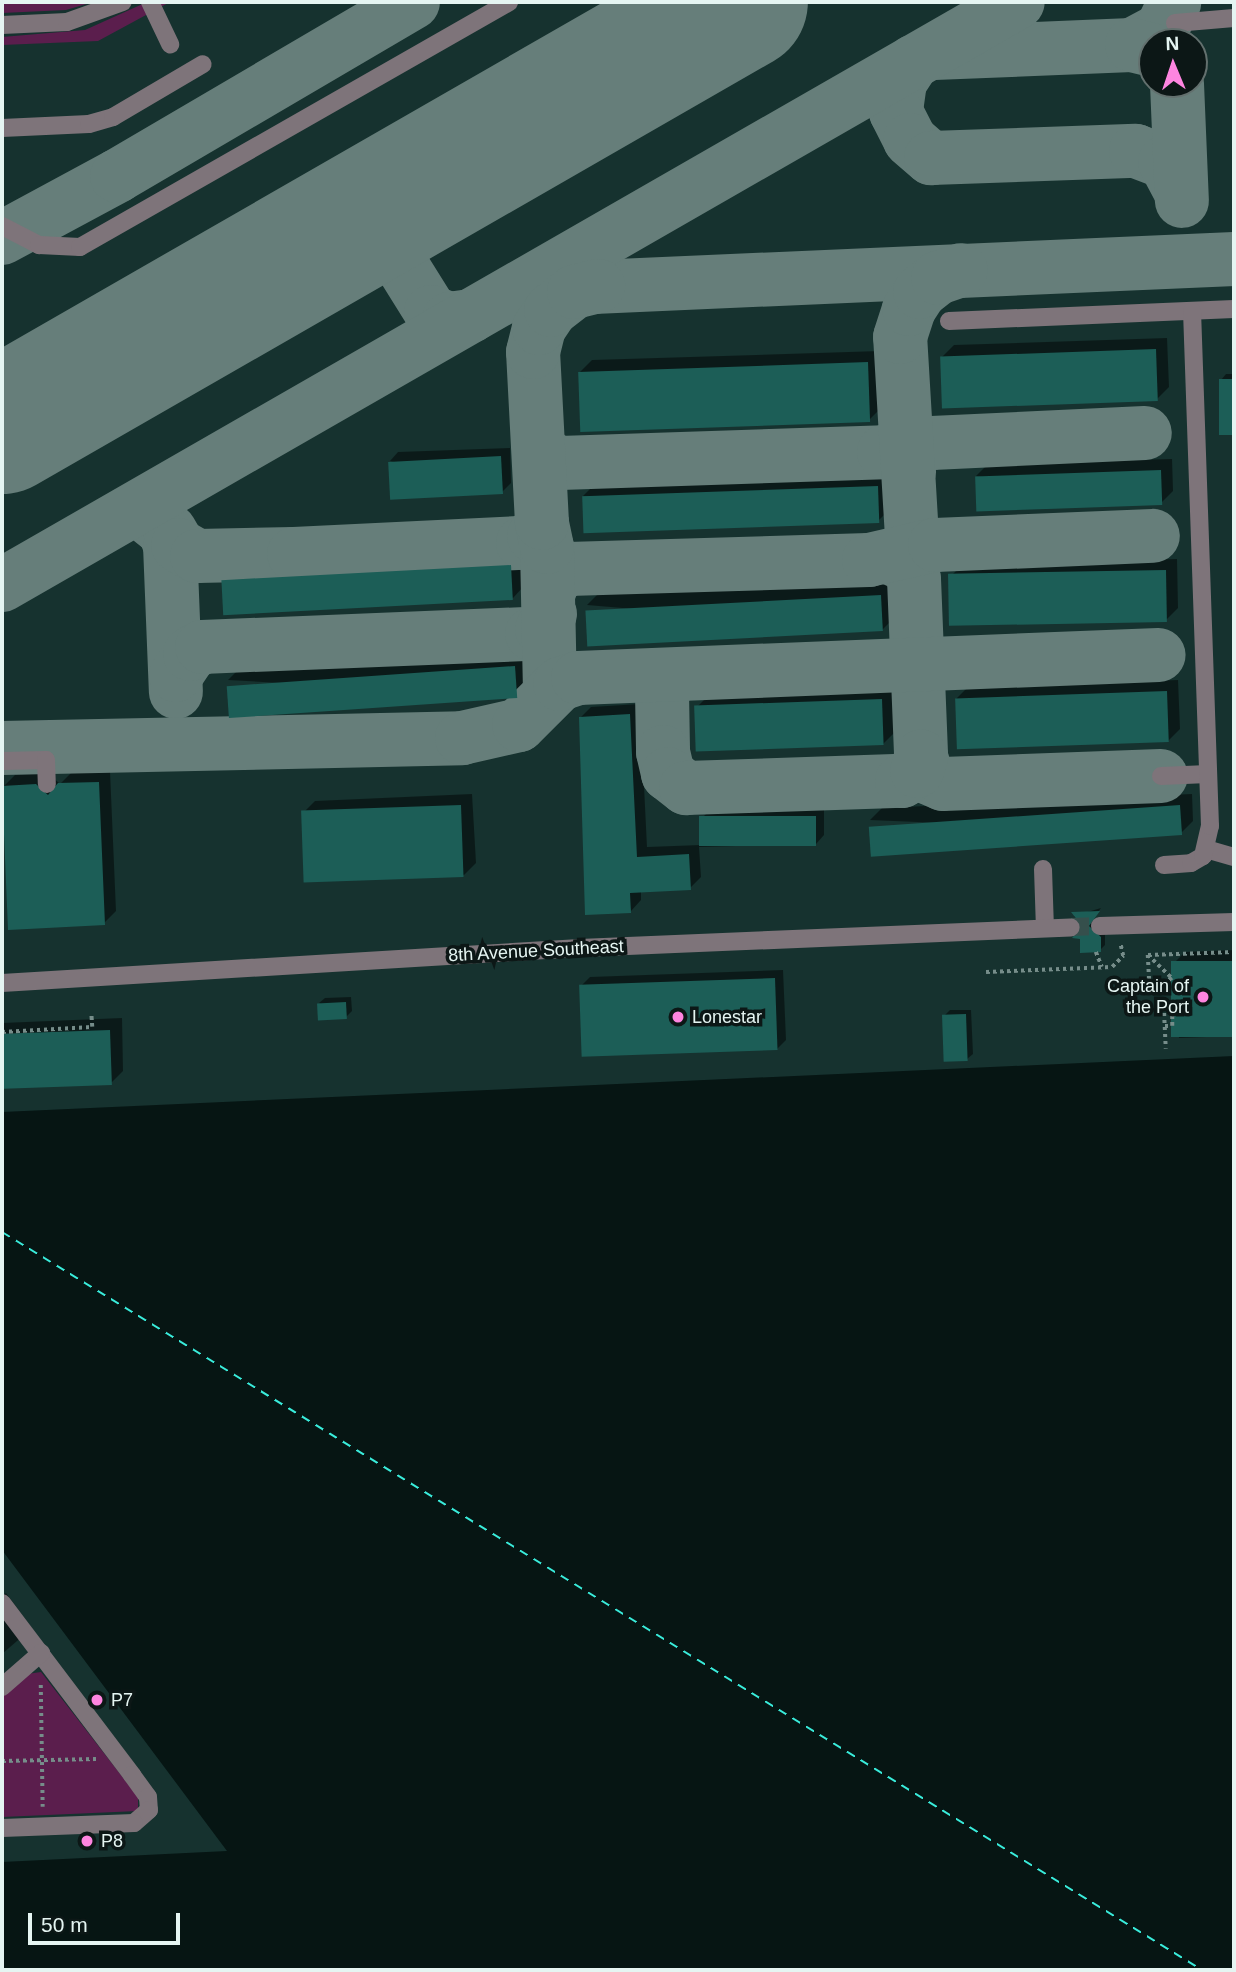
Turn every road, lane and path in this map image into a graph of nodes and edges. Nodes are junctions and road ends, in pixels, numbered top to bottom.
1 (123, 2) edge
2 (150, 2) edge
3 (509, 2) edge
4 (91, 8) edge
5 (1234, 18) edge
6 (1175, 23) dead end
7 (2, 26) edge
8 (170, 44) dead end
9 (203, 64) dead end
10 (2, 128) edge
11 (2, 226) edge
12 (1234, 309) edge
13 (1192, 311) junction
14 (950, 321) dead end
15 (2, 761) edge
16 (1208, 774) junction
17 (1161, 776) dead end
18 (47, 784) dead end
19 (1206, 849) junction
20 (1234, 857) edge
21 (1164, 865) dead end
22 (1043, 869) dead end
23 (1234, 922) edge
24 (1100, 926) tunnel mouth
25 (1072, 927) tunnel mouth
26 (1045, 928) junction
27 (1115, 940) dead end
28 (1096, 952) dead end
29 (1234, 952) edge
30 (1203, 954) junction
31 (1148, 956) junction
32 (1203, 962) dead end
33 (1102, 967) junction
34 (986, 972) dead end
35 (2, 983) edge
36 (1163, 991) junction
37 (1172, 1000) dead end
38 (90, 1014) dead end
39 (1165, 1026) junction
40 (2, 1032) edge
41 (1166, 1049) dead end
42 (2, 1603) edge
43 (41, 1653) junction
44 (2, 1687) edge
45 (120, 1758) junction
46 (2, 1760) edge
47 (42, 1761) junction
48 (43, 1827) junction
49 (2, 1828) edge

1 - 4 street
2 - 8 street
3 - 11 street
4 - 7 street
5 - 6 street
9 - 10 street
12 - 13 street
13 - 14 street
13 - 16 street
15 - 18 street
16 - 17 street
16 - 19 street
19 - 20 street
19 - 21 street
22 - 26 street
23 - 24 street
25 - 26 street, 8th Avenue Southeast
26 - 35 street, 8th Avenue Southeast
27 - 33 path
28 - 33 path
29 - 30 path
30 - 31 path
30 - 32 path
31 - 36 path
31 - 36 path
33 - 34 path
36 - 39 path
37 - 39 path
38 - 40 path
39 - 41 path
42 - 43 street
43 - 44 street
43 - 45 street
43 - 47 path
45 - 47 path
45 - 48 street
46 - 47 path
47 - 48 path
48 - 49 street

